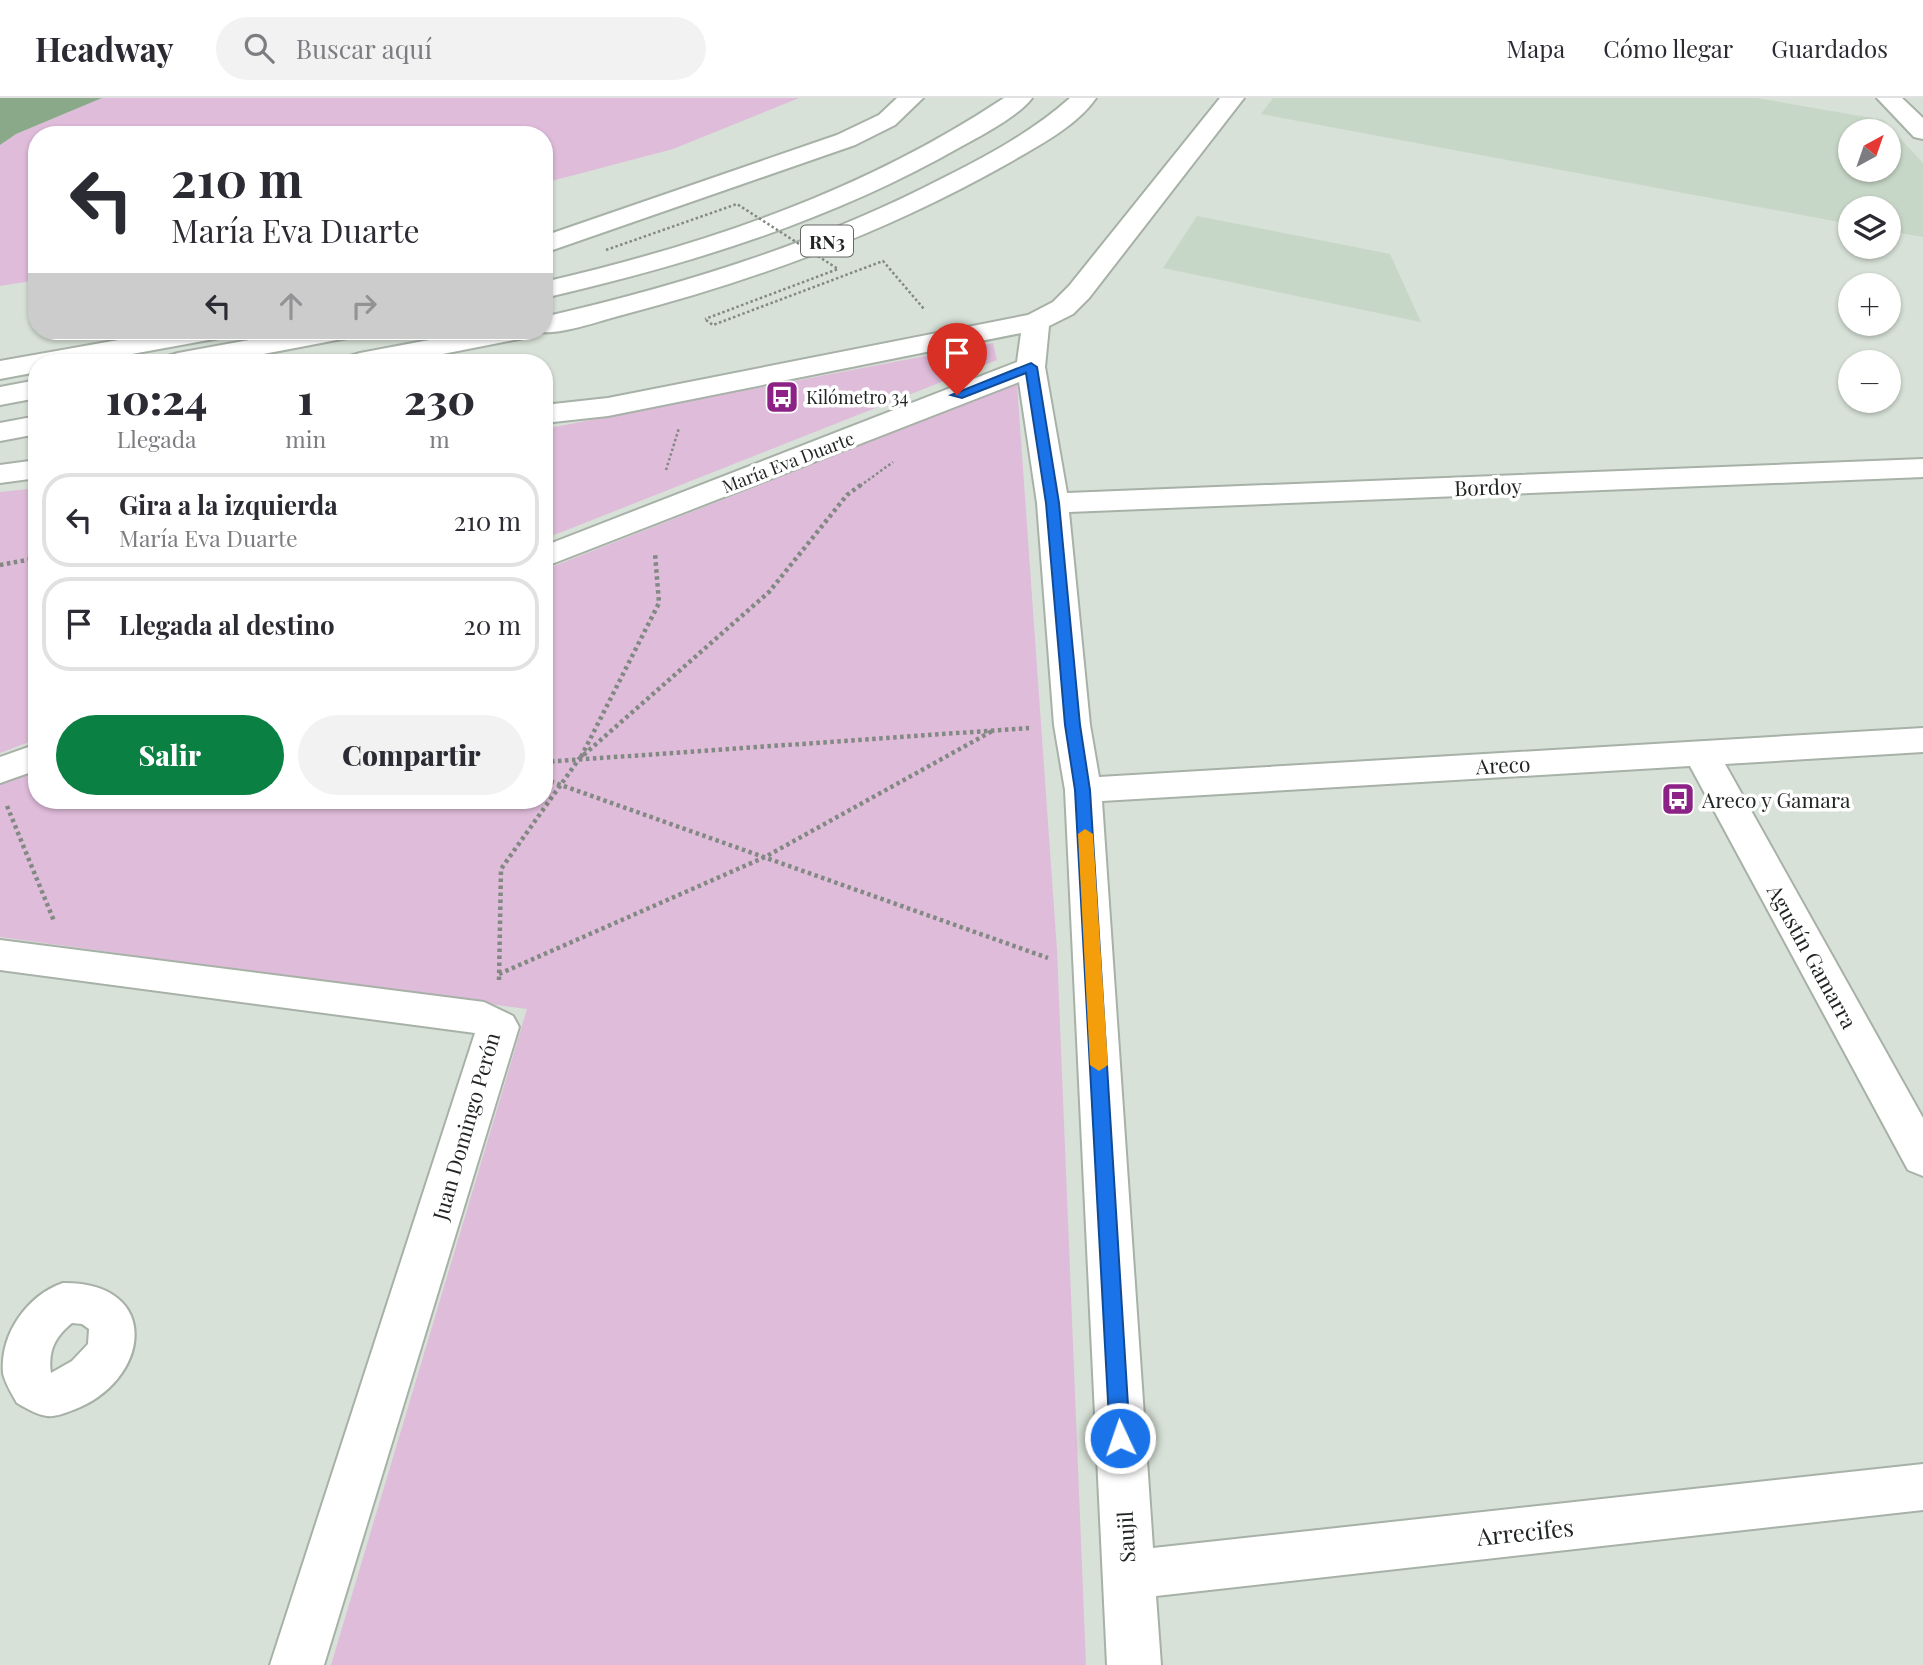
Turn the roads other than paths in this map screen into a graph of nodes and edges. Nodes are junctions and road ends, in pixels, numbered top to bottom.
1 (911, 98) edge
2 (1020, 98) edge
3 (1084, 98) edge
4 (1232, 98) edge
5 (1889, 98) edge
6 (1923, 132) edge
7 (553, 242) edge
8 (553, 288) edge
9 (1036, 322) junction
10 (553, 323) edge
11 (165, 340) edge
12 (294, 340) edge
13 (473, 340) edge
14 (88, 354) edge
15 (220, 354) edge
16 (401, 354) edge
17 (28, 365) edge
18 (1031, 367) junction
19 (0, 370) edge
20 (28, 391) edge
21 (0, 397) edge
22 (553, 413) edge
23 (28, 427) edge
24 (0, 432) edge
25 (1923, 468) edge
26 (28, 470) edge
27 (0, 474) edge
28 (1053, 503) junction
29 (553, 554) edge
30 (1923, 740) edge
31 (1702, 754) junction
32 (28, 764) edge
33 (3, 786) edge
34 (1083, 790) junction
35 (0, 955) edge
36 (1923, 1158) edge
37 (1923, 1487) edge
38 (1127, 1575) junction
39 (297, 1665) edge
40 (1134, 1665) edge

1 - 7 main road
2 - 8 main road, RN3
3 - 10 main road, RN3
4 - 9 main road
5 - 6 main road
9 - 18 main road, Saujil
9 - 22 main road
11 - 14 main road
12 - 15 main road
13 - 16 main road
17 - 19 main road
18 - 28 main road, Saujil
18 - 29 main road, María Eva Duarte
20 - 21 main road
23 - 24 main road
25 - 28 main road, Bordoy
26 - 27 main road
28 - 34 main road, Saujil
30 - 31 main road, Areco
31 - 34 main road, Areco
31 - 36 main road, Agustín Gamarra
32 - 33 main road
34 - 38 main road, Saujil
35 - 39 main road, Juan Domingo Perón
37 - 38 main road, Arrecifes
38 - 40 main road, Saujil

